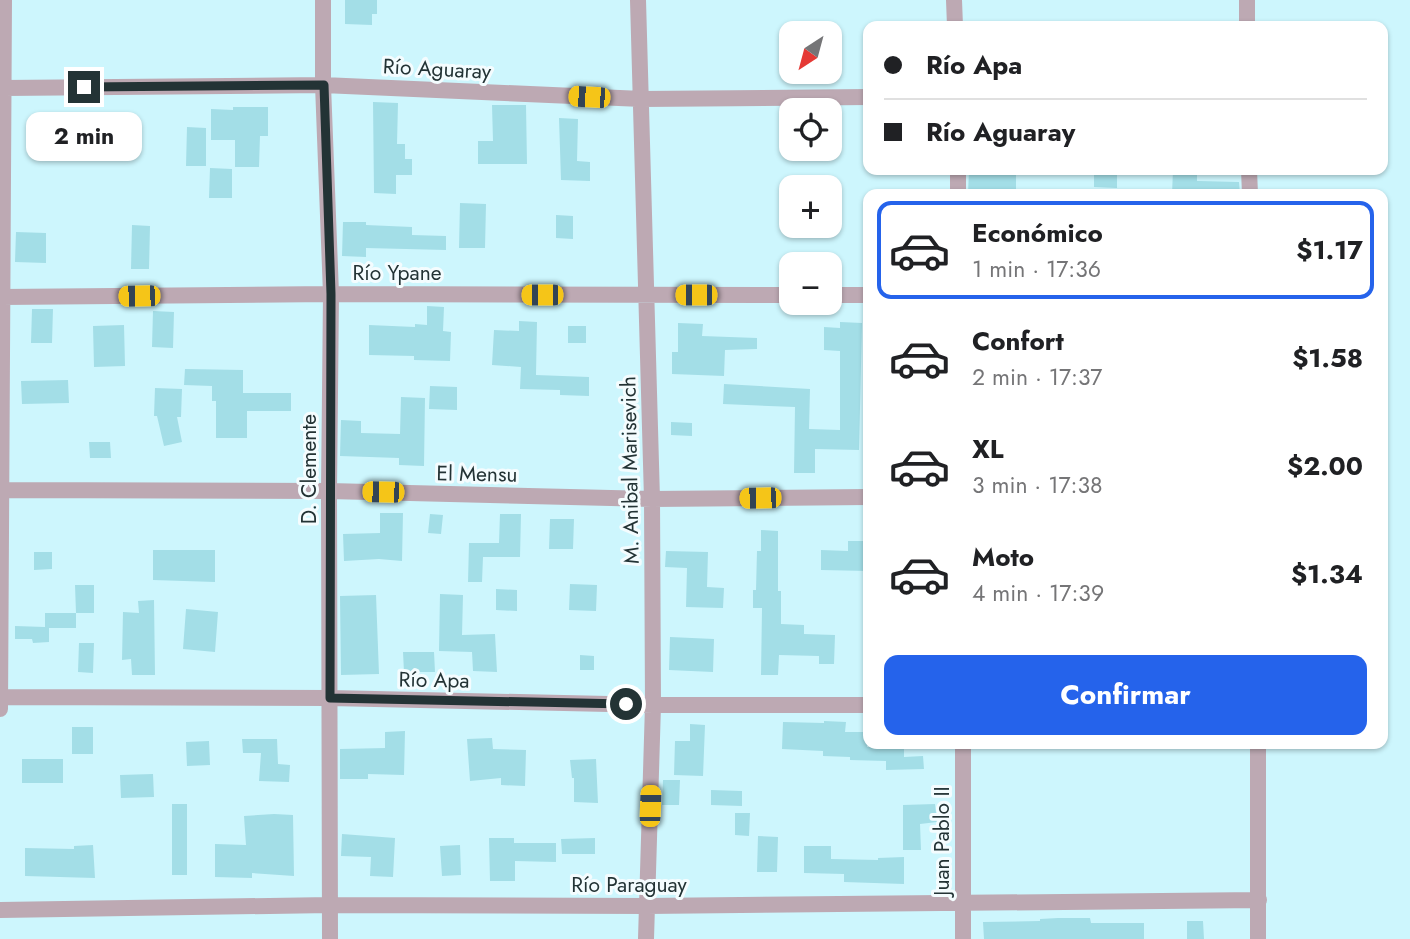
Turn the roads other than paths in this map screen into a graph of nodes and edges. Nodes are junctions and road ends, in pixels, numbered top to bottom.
1 (4, 0) edge
2 (323, 0) edge
3 (638, 0) edge
4 (954, 0) edge
5 (1247, 0) edge
6 (955, 21) edge
7 (1247, 21) edge
8 (324, 85) junction
9 (4, 88) junction
10 (863, 97) edge
11 (642, 99) junction
12 (1, 208) edge
13 (331, 294) junction
14 (648, 295) junction
15 (779, 295) edge
16 (842, 295) edge
17 (863, 295) edge
18 (2, 297) junction
19 (1, 363) edge
20 (1, 490) edge
21 (329, 491) junction
22 (863, 497) edge
23 (652, 499) junction
24 (0, 697) edge
25 (330, 698) junction
26 (653, 705) junction
27 (863, 705) edge
28 (0, 709) edge
29 (963, 749) edge
30 (1258, 749) edge
31 (1259, 900) junction
32 (964, 903) junction
33 (330, 905) junction
34 (647, 906) junction
35 (0, 911) edge
36 (330, 939) edge
37 (646, 939) edge
38 (963, 939) edge
39 (1258, 939) edge

1 - 9 street
2 - 8 street, D. Clemente
3 - 11 street, M. Anibal Marisevich
4 - 6 street
5 - 7 street
8 - 9 street, Río Aguaray
8 - 11 street, Río Aguaray
8 - 13 street, D. Clemente
9 - 12 street
10 - 11 street, Río Aguaray
11 - 14 street, M. Anibal Marisevich
12 - 18 street
13 - 14 street, Río Ypane
13 - 18 street, Río Ypane
13 - 21 street, D. Clemente
14 - 15 street, Río Ypane
14 - 23 street, M. Anibal Marisevich
16 - 17 street
18 - 19 street
19 - 20 street
20 - 21 street, El Mensu
20 - 24 street
21 - 23 street, El Mensu
21 - 25 street, D. Clemente
22 - 23 street, El Mensu
23 - 26 street, M. Anibal Marisevich
24 - 25 street, Río Apa
24 - 28 street
25 - 26 street, Río Apa
25 - 33 street, D. Clemente
26 - 27 street, Río Apa
26 - 34 street, M. Anibal Marisevich
29 - 32 street, Juan Pablo II
30 - 31 street
31 - 32 street, Río Paraguay
31 - 39 street
32 - 34 street, Río Paraguay
32 - 38 street, Juan Pablo II
33 - 34 street, Río Paraguay
33 - 35 street, Río Paraguay
33 - 36 street, D. Clemente
34 - 37 street, M. Anibal Marisevich

